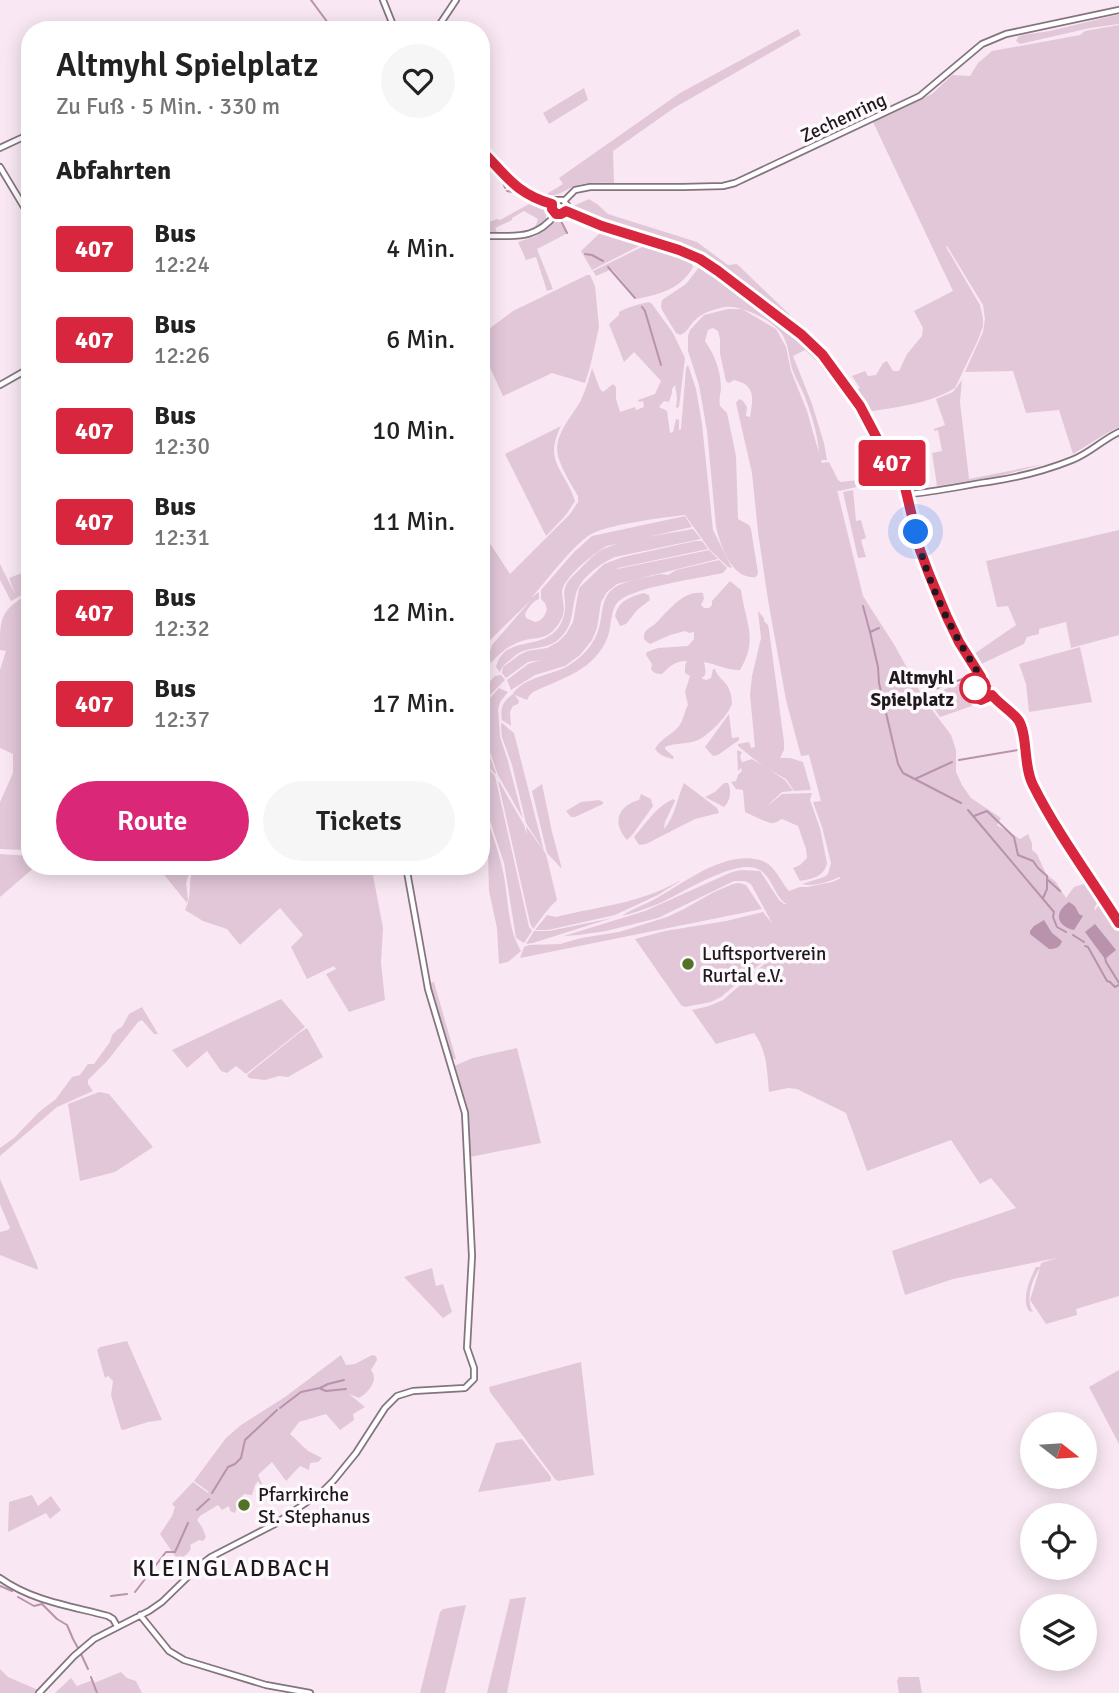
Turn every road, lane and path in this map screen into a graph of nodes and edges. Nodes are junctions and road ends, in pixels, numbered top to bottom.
1 (383, 0) edge
2 (456, 0) edge
3 (1119, 10) edge
4 (391, 21) edge
5 (442, 21) edge
6 (21, 138) edge
7 (0, 148) edge
8 (490, 159) edge
9 (0, 167) edge
10 (564, 201) junction
11 (21, 202) edge
12 (552, 204) junction
13 (566, 211) junction
14 (556, 214) junction
15 (490, 236) edge
16 (21, 373) edge
17 (0, 386) edge
18 (1119, 432) edge
19 (908, 494) junction
20 (407, 875) edge
21 (1119, 923) edge
22 (0, 1578) edge
23 (140, 1615) junction
24 (117, 1626) junction
25 (40, 1692) edge
26 (310, 1693) edge

1 - 4 main road
2 - 5 main road
3 - 10 main road, Zechenring
6 - 7 main road
8 - 12 main road
9 - 11 main road
10 - 12 main road
10 - 13 main road
12 - 14 main road
13 - 14 main road
13 - 19 main road
14 - 15 main road
16 - 17 main road
18 - 19 main road
19 - 21 main road
20 - 23 main road
22 - 24 main road
23 - 24 main road
23 - 26 main road
24 - 25 main road

